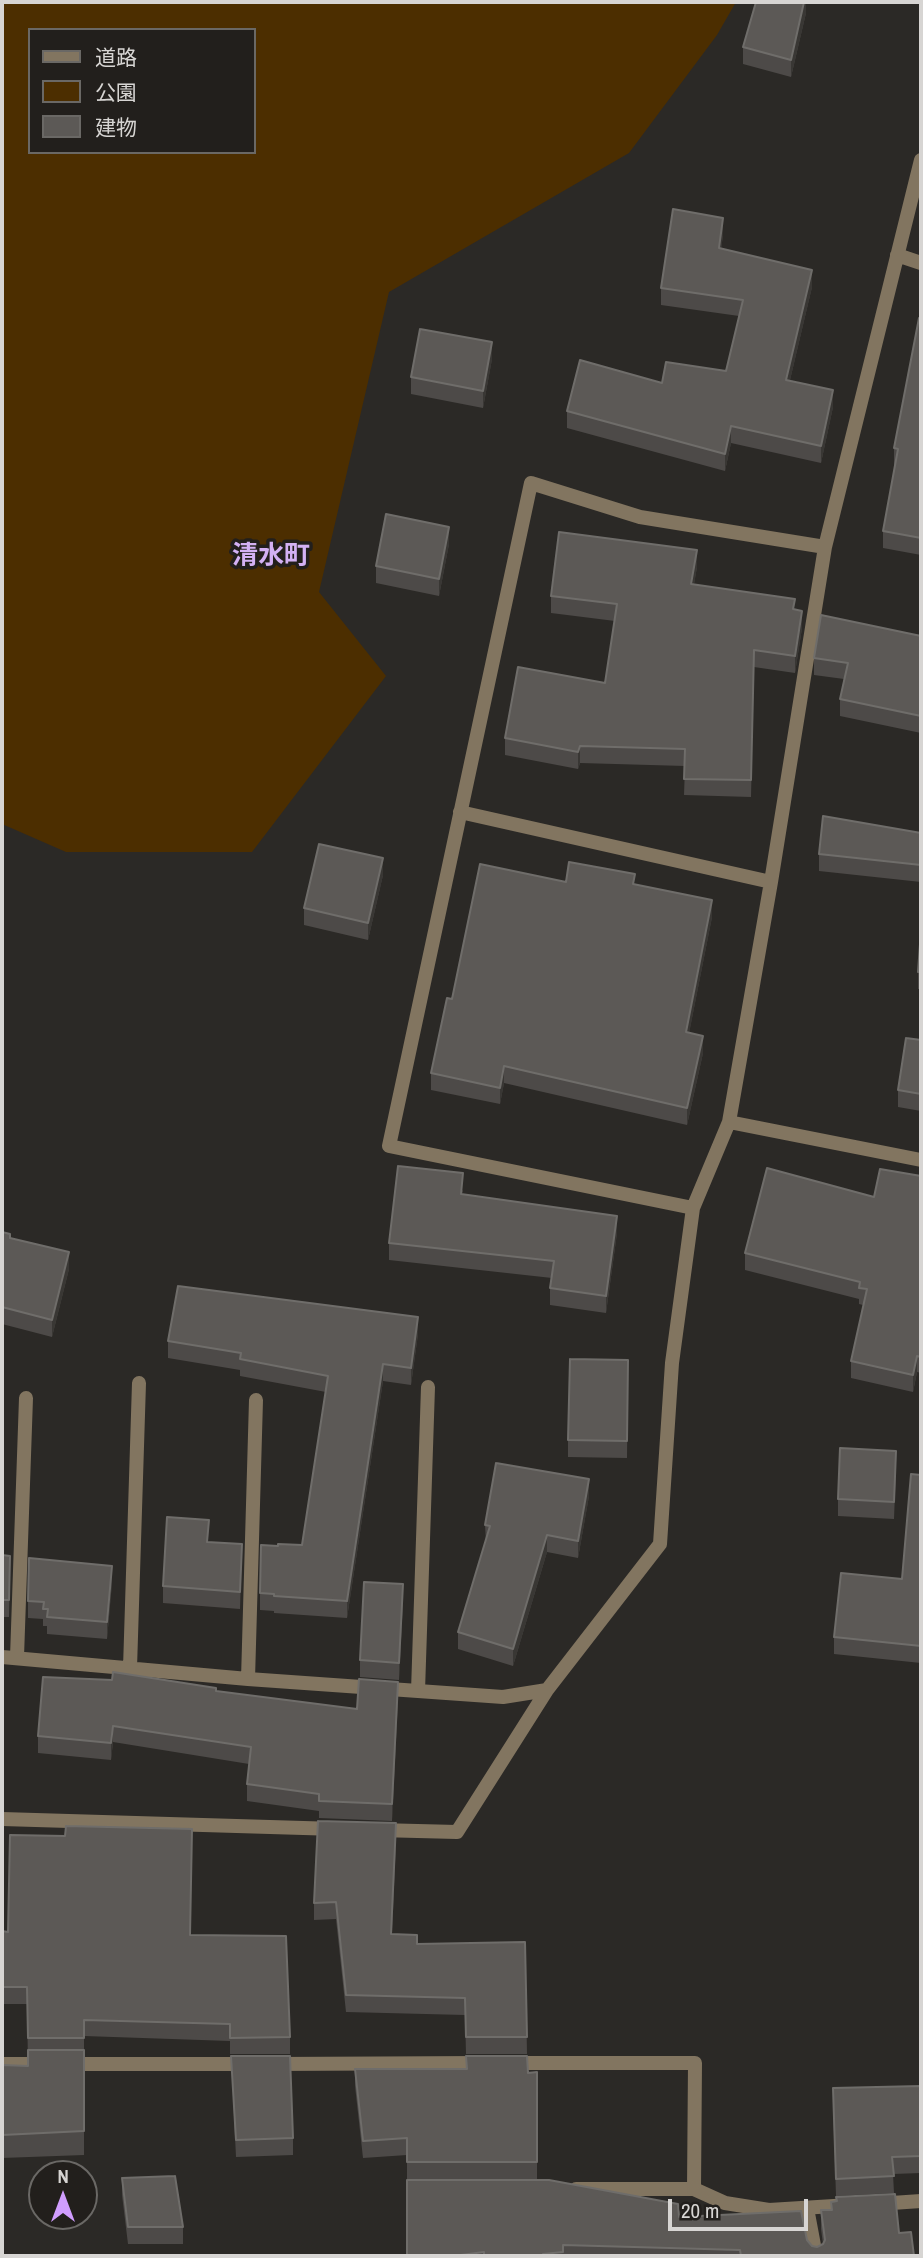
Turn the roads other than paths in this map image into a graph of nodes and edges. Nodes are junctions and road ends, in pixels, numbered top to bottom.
1 (921, 160) edge
2 (897, 255) junction
3 (921, 263) edge
4 (825, 547) junction
5 (460, 812) junction
6 (771, 882) junction
7 (729, 1122) junction
8 (921, 1160) edge
9 (693, 1208) junction
10 (139, 1383) dead end
11 (428, 1387) dead end
12 (26, 1398) dead end
13 (256, 1399) dead end
14 (2, 1657) edge
15 (17, 1657) junction
16 (130, 1668) junction
17 (248, 1679) junction
18 (547, 1690) junction
19 (418, 1692) junction
20 (2, 1819) edge
21 (2, 2064) edge
22 (558, 2189) edge
23 (694, 2189) junction
24 (921, 2201) edge
25 (807, 2208) junction
26 (816, 2256) edge

1 - 2 street
2 - 3 street
2 - 4 street
4 - 5 street
4 - 6 street
5 - 6 street
5 - 9 street
6 - 7 street
7 - 8 street
7 - 9 street
9 - 18 street
10 - 16 street
11 - 19 street
12 - 15 street
13 - 17 street
14 - 15 street
15 - 16 street
16 - 17 street
17 - 19 street
18 - 19 street
18 - 20 street
21 - 23 street
22 - 23 street
23 - 25 street
24 - 25 street
25 - 26 street

